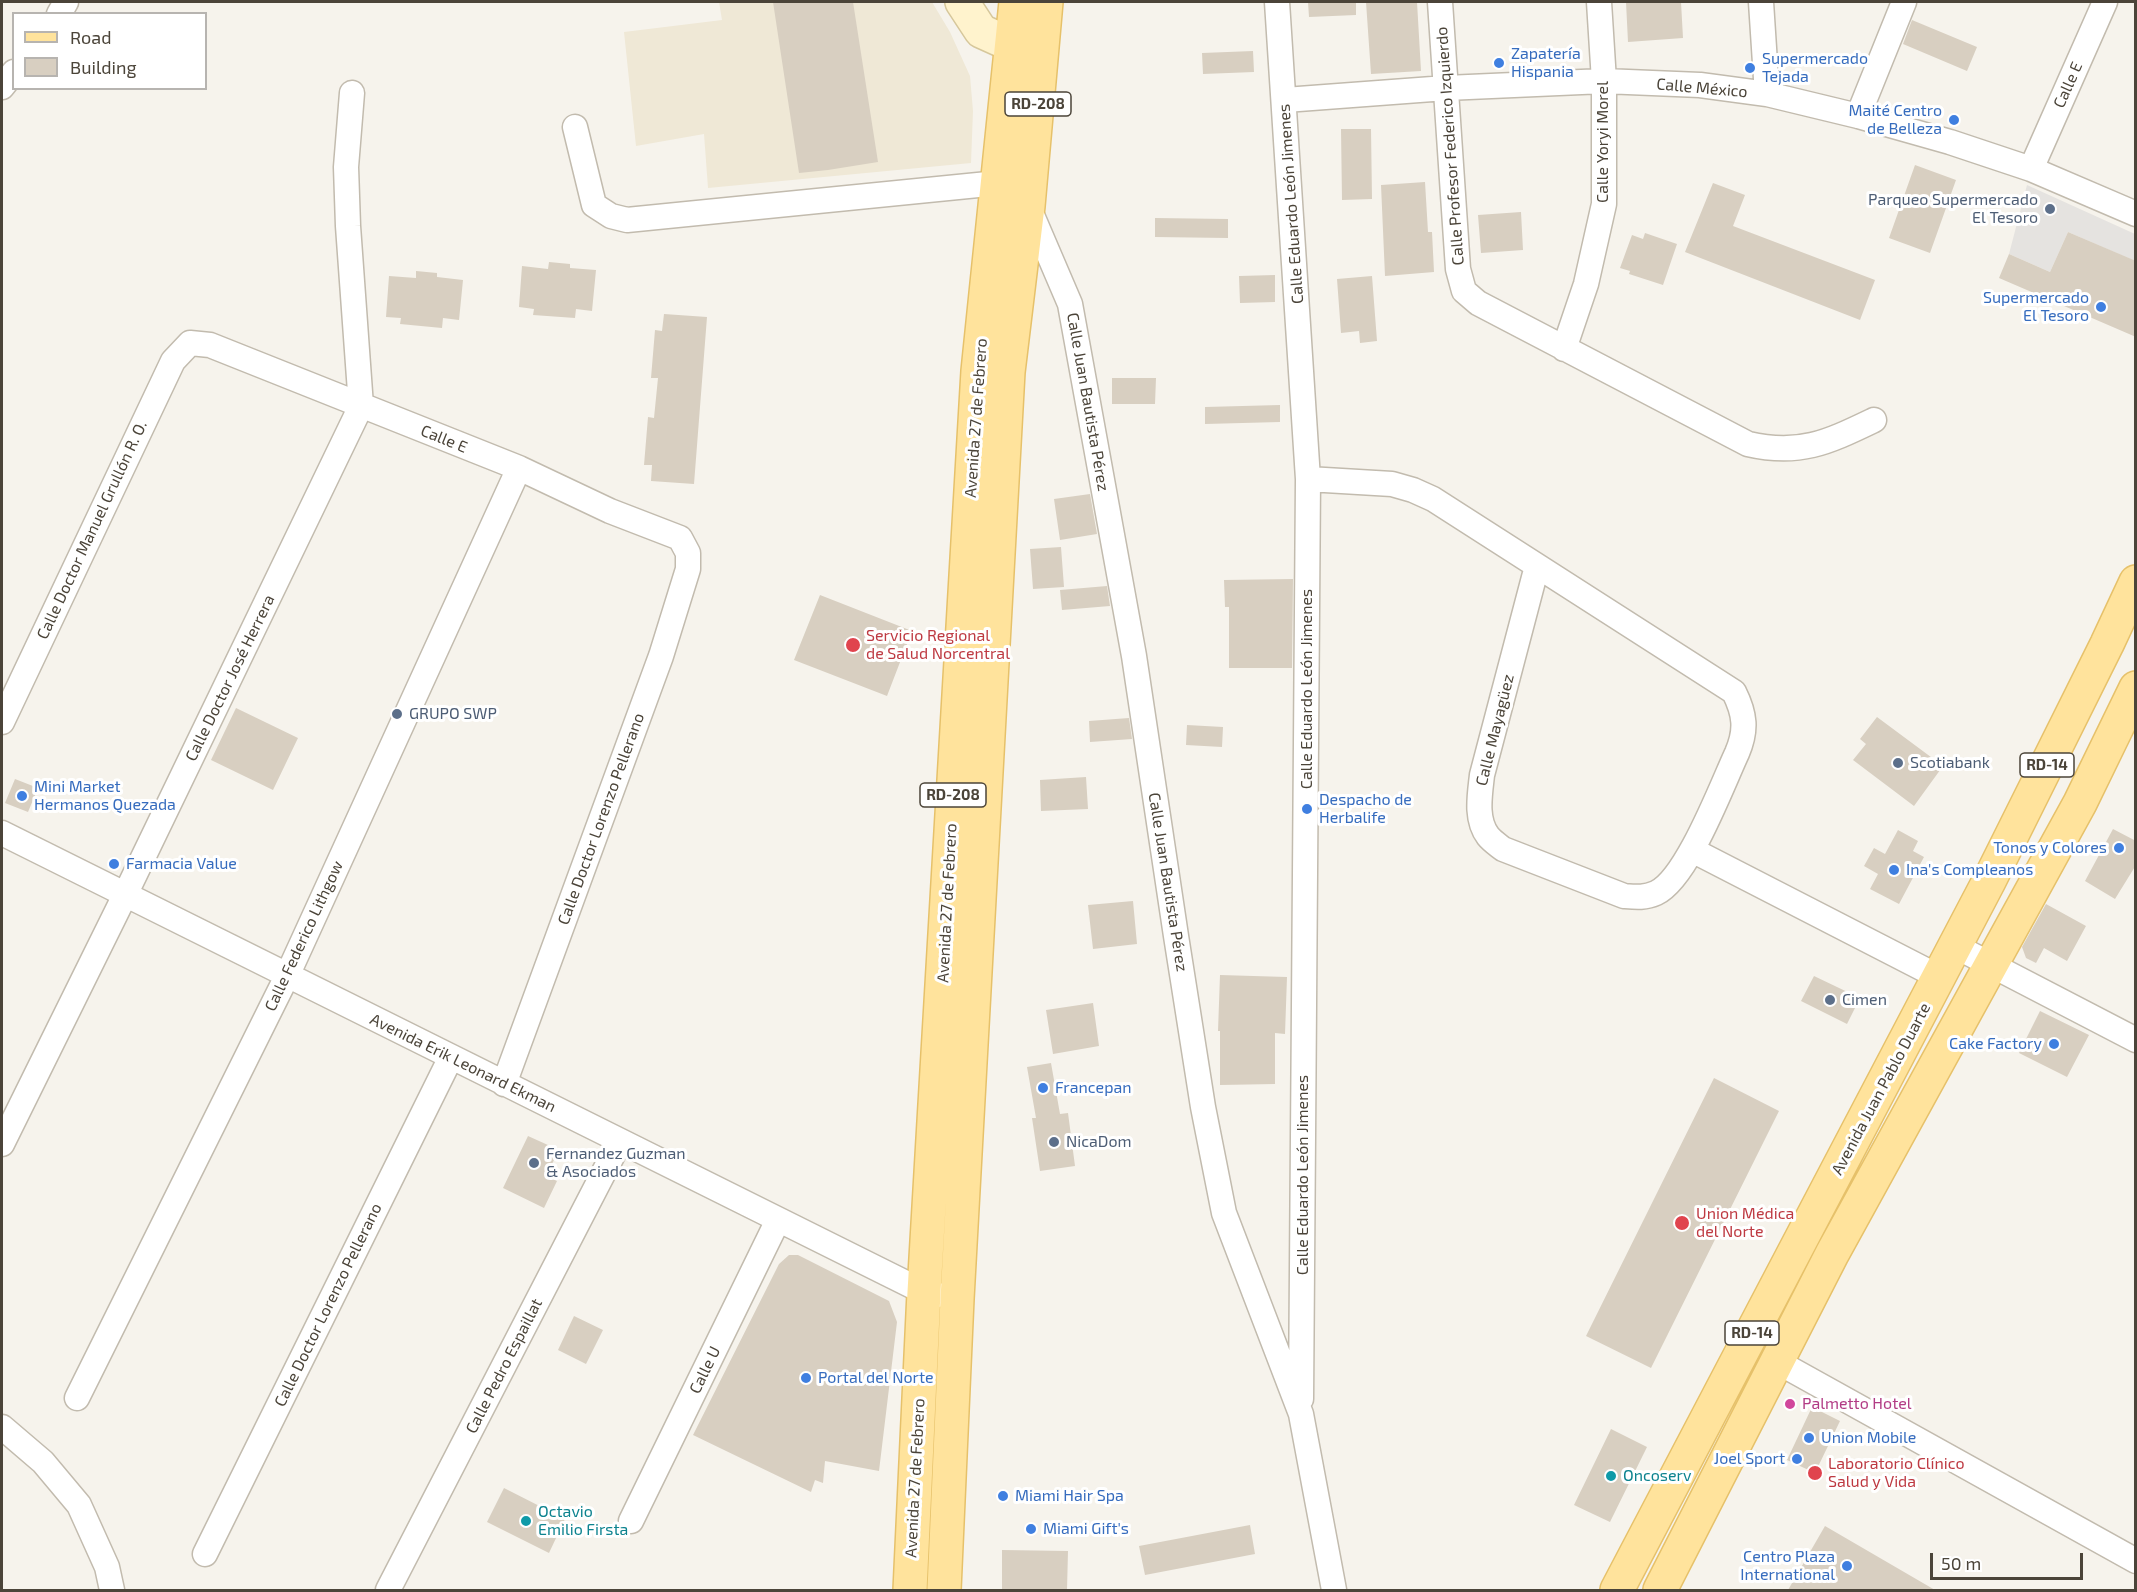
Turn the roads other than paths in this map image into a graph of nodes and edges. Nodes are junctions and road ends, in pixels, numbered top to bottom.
1 (962, 2) edge
2 (1017, 2) edge
3 (1046, 2) edge
4 (1277, 2) edge
5 (1440, 2) edge
6 (1599, 2) edge
7 (1761, 2) edge
8 (1904, 2) edge
9 (2105, 2) edge
10 (1027, 46) junction
11 (12, 74) edge
12 (1604, 81) junction
13 (2, 87) edge
14 (1446, 88) junction
15 (352, 93) dead end
16 (1767, 94) junction
17 (1285, 100) junction
18 (1858, 116) junction
19 (575, 127) dead end
20 (2031, 169) junction
21 (998, 183) junction
22 (1028, 206) junction
23 (2136, 214) edge
24 (190, 343) joint
25 (1564, 349) junction
26 (361, 406) junction
27 (1874, 420) dead end
28 (519, 468) junction
29 (1308, 479) junction
30 (688, 553) joint
31 (1537, 566) junction
32 (2136, 582) edge
33 (2136, 688) edge
34 (2, 722) edge
35 (2, 833) edge
36 (1692, 850) junction
37 (125, 895) junction
38 (1955, 946) junction
39 (1991, 966) junction
40 (287, 976) junction
41 (1939, 977) junction
42 (2136, 1040) edge
43 (451, 1057) junction
44 (504, 1084) junction
45 (620, 1141) junction
46 (2, 1144) edge
47 (778, 1220) junction
48 (924, 1292) junction
49 (957, 1299) junction
50 (1776, 1361) junction
51 (77, 1398) dead end
52 (1301, 1414) junction
53 (2, 1427) edge
54 (631, 1521) dead end
55 (205, 1554) dead end
56 (2136, 1561) edge
57 (112, 1590) edge
58 (388, 1590) edge
59 (910, 1590) edge
60 (944, 1590) edge
61 (1334, 1590) edge
62 (1617, 1590) edge
63 (1659, 1590) edge

1 - 10 street
2 - 10 main road, Avenida 27 de Febrero / RD-208
3 - 10 main road, Avenida 27 de Febrero / RD-208
4 - 17 street, Calle Eduardo León Jimenes
5 - 14 street, Calle Profesor Federico Izquierdo
6 - 12 street, Calle Yoryi Morel
7 - 16 street
8 - 18 street
9 - 20 street, Calle E
10 - 21 main road, Avenida 27 de Febrero / RD-208
10 - 22 main road, Avenida 27 de Febrero / RD-208
11 - 13 street
12 - 14 street, Calle México
12 - 16 street, Calle México
12 - 25 street, Calle Yoryi Morel
14 - 17 street, Calle México
14 - 25 street, Calle Profesor Federico Izquierdo
15 - 26 street
16 - 18 street, Calle México
17 - 29 street, Calle Eduardo León Jimenes
18 - 20 street, Calle México
19 - 21 street
20 - 23 street, Calle México
21 - 22 street, Calle Juan Bautista Pérez
21 - 48 main road, Avenida 27 de Febrero / RD-208
22 - 49 main road, Avenida 27 de Febrero / RD-208
22 - 52 street, Calle Juan Bautista Pérez
24 - 26 street, Calle E
24 - 34 street, Calle Doctor Manuel Grullón R. O.
25 - 27 street
26 - 28 street, Calle E
26 - 37 street, Calle Doctor José Herrera
28 - 30 street, Calle E
28 - 40 street, Calle Federico Lithgow
29 - 31 street, Calle Mayagüez
29 - 52 street, Calle Eduardo León Jimenes
30 - 44 street, Calle Doctor Lorenzo Pellerano
31 - 36 street, Calle Mayagüez
31 - 36 street, Calle Mayagüez
32 - 38 main road, Avenida Juan Pablo Duarte / RD-14
33 - 39 main road, RD-14
35 - 37 street, Avenida Erik Leonard Ekman
36 - 41 street
37 - 40 street, Avenida Erik Leonard Ekman
37 - 46 street, Calle Doctor José Herrera
38 - 39 street
38 - 41 main road, Avenida Juan Pablo Duarte / RD-14
39 - 42 street
39 - 50 main road, RD-14
40 - 43 street, Avenida Erik Leonard Ekman
40 - 51 street, Calle Federico Lithgow
41 - 62 main road, Avenida Juan Pablo Duarte / RD-14
43 - 44 street, Avenida Erik Leonard Ekman
43 - 55 street, Calle Doctor Lorenzo Pellerano
44 - 45 street, Avenida Erik Leonard Ekman
45 - 47 street, Avenida Erik Leonard Ekman
45 - 58 street, Calle Pedro Espaillat
47 - 48 street, Avenida Erik Leonard Ekman
47 - 54 street, Calle U
48 - 49 street, Avenida Erik Leonard Ekman
48 - 59 main road, Avenida 27 de Febrero / RD-208
49 - 60 main road, Avenida 27 de Febrero / RD-208
50 - 56 street
50 - 63 main road, RD-14
52 - 61 street, Calle Juan Bautista Pérez
53 - 57 street

